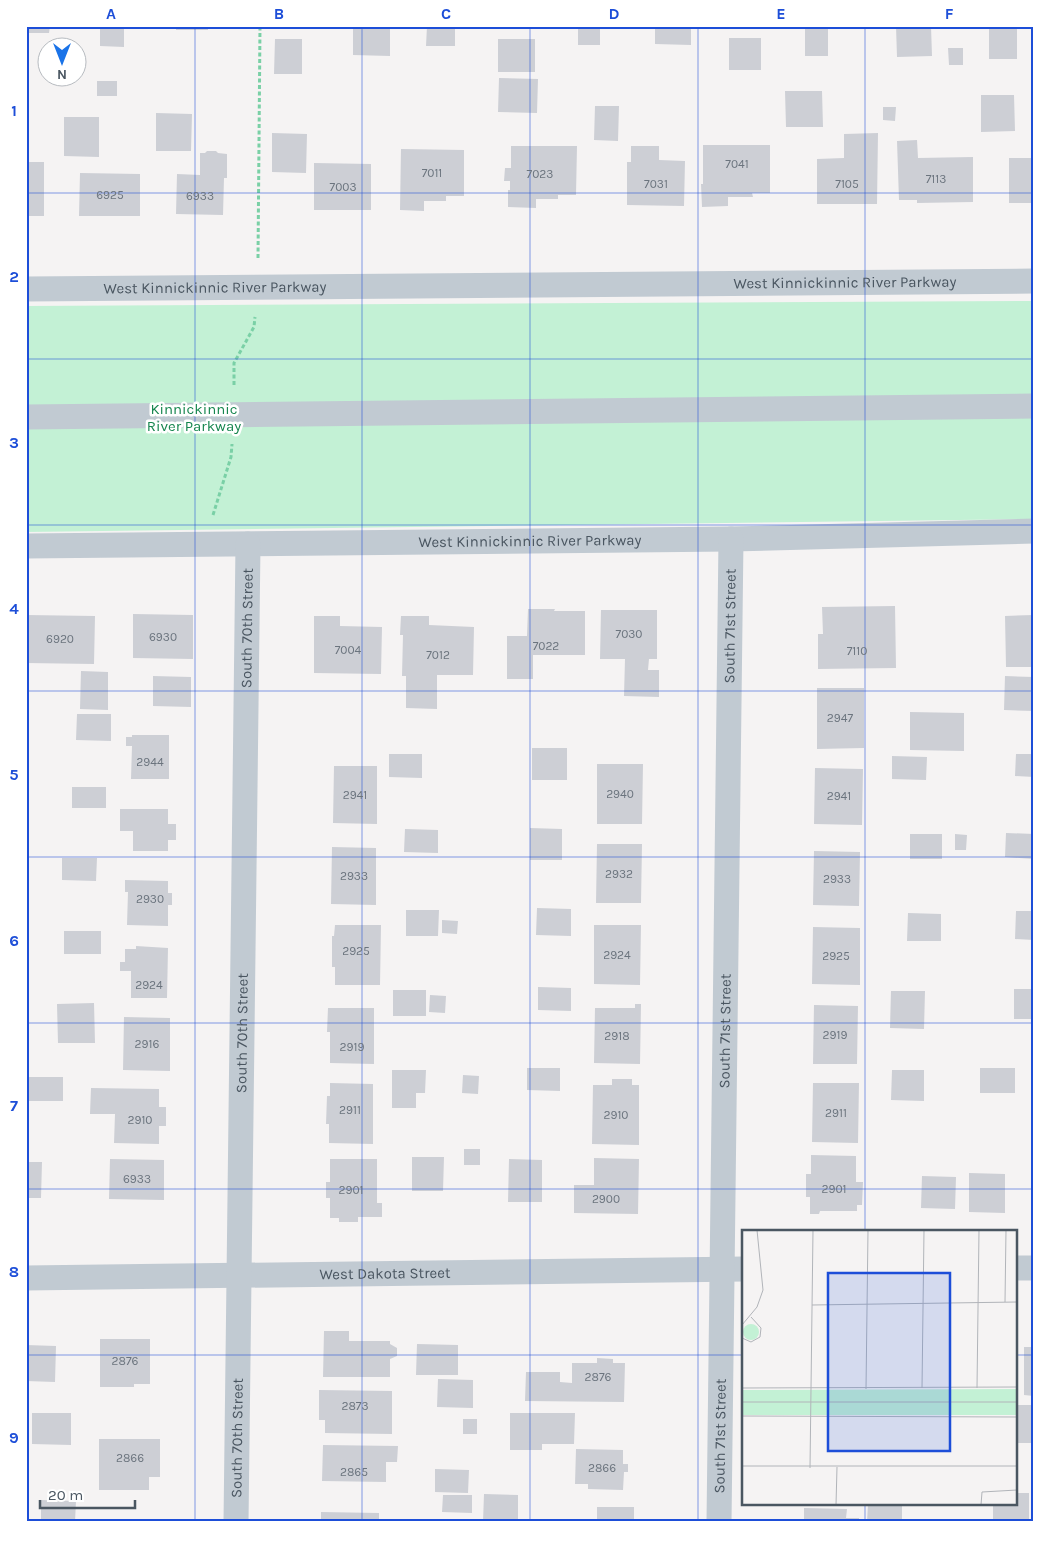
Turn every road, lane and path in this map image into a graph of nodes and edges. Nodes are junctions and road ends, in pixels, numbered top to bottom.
1 (260, 26) edge
2 (1034, 281) edge
3 (258, 286) junction
4 (26, 289) edge
5 (1034, 406) edge
6 (26, 417) edge
7 (1034, 531) edge
8 (732, 539) junction
9 (248, 544) junction
10 (26, 546) edge
11 (1018, 1268) edge
12 (1034, 1268) edge
13 (734, 1269) edge
14 (238, 1274) junction
15 (26, 1278) edge
16 (236, 1522) edge
17 (719, 1522) edge

1 - 3 path
2 - 3 street, West Kinnickinnic River Parkway
3 - 4 street, West Kinnickinnic River Parkway
5 - 6 street
7 - 8 street, West Kinnickinnic River Parkway
8 - 9 street, West Kinnickinnic River Parkway
8 - 13 street, South 71st Street
9 - 10 street, West Kinnickinnic River Parkway
9 - 14 street, South 70th Street
11 - 12 street
13 - 14 street, West Dakota Street
13 - 17 street, South 71st Street
14 - 15 street, West Dakota Street
14 - 16 street, South 70th Street

